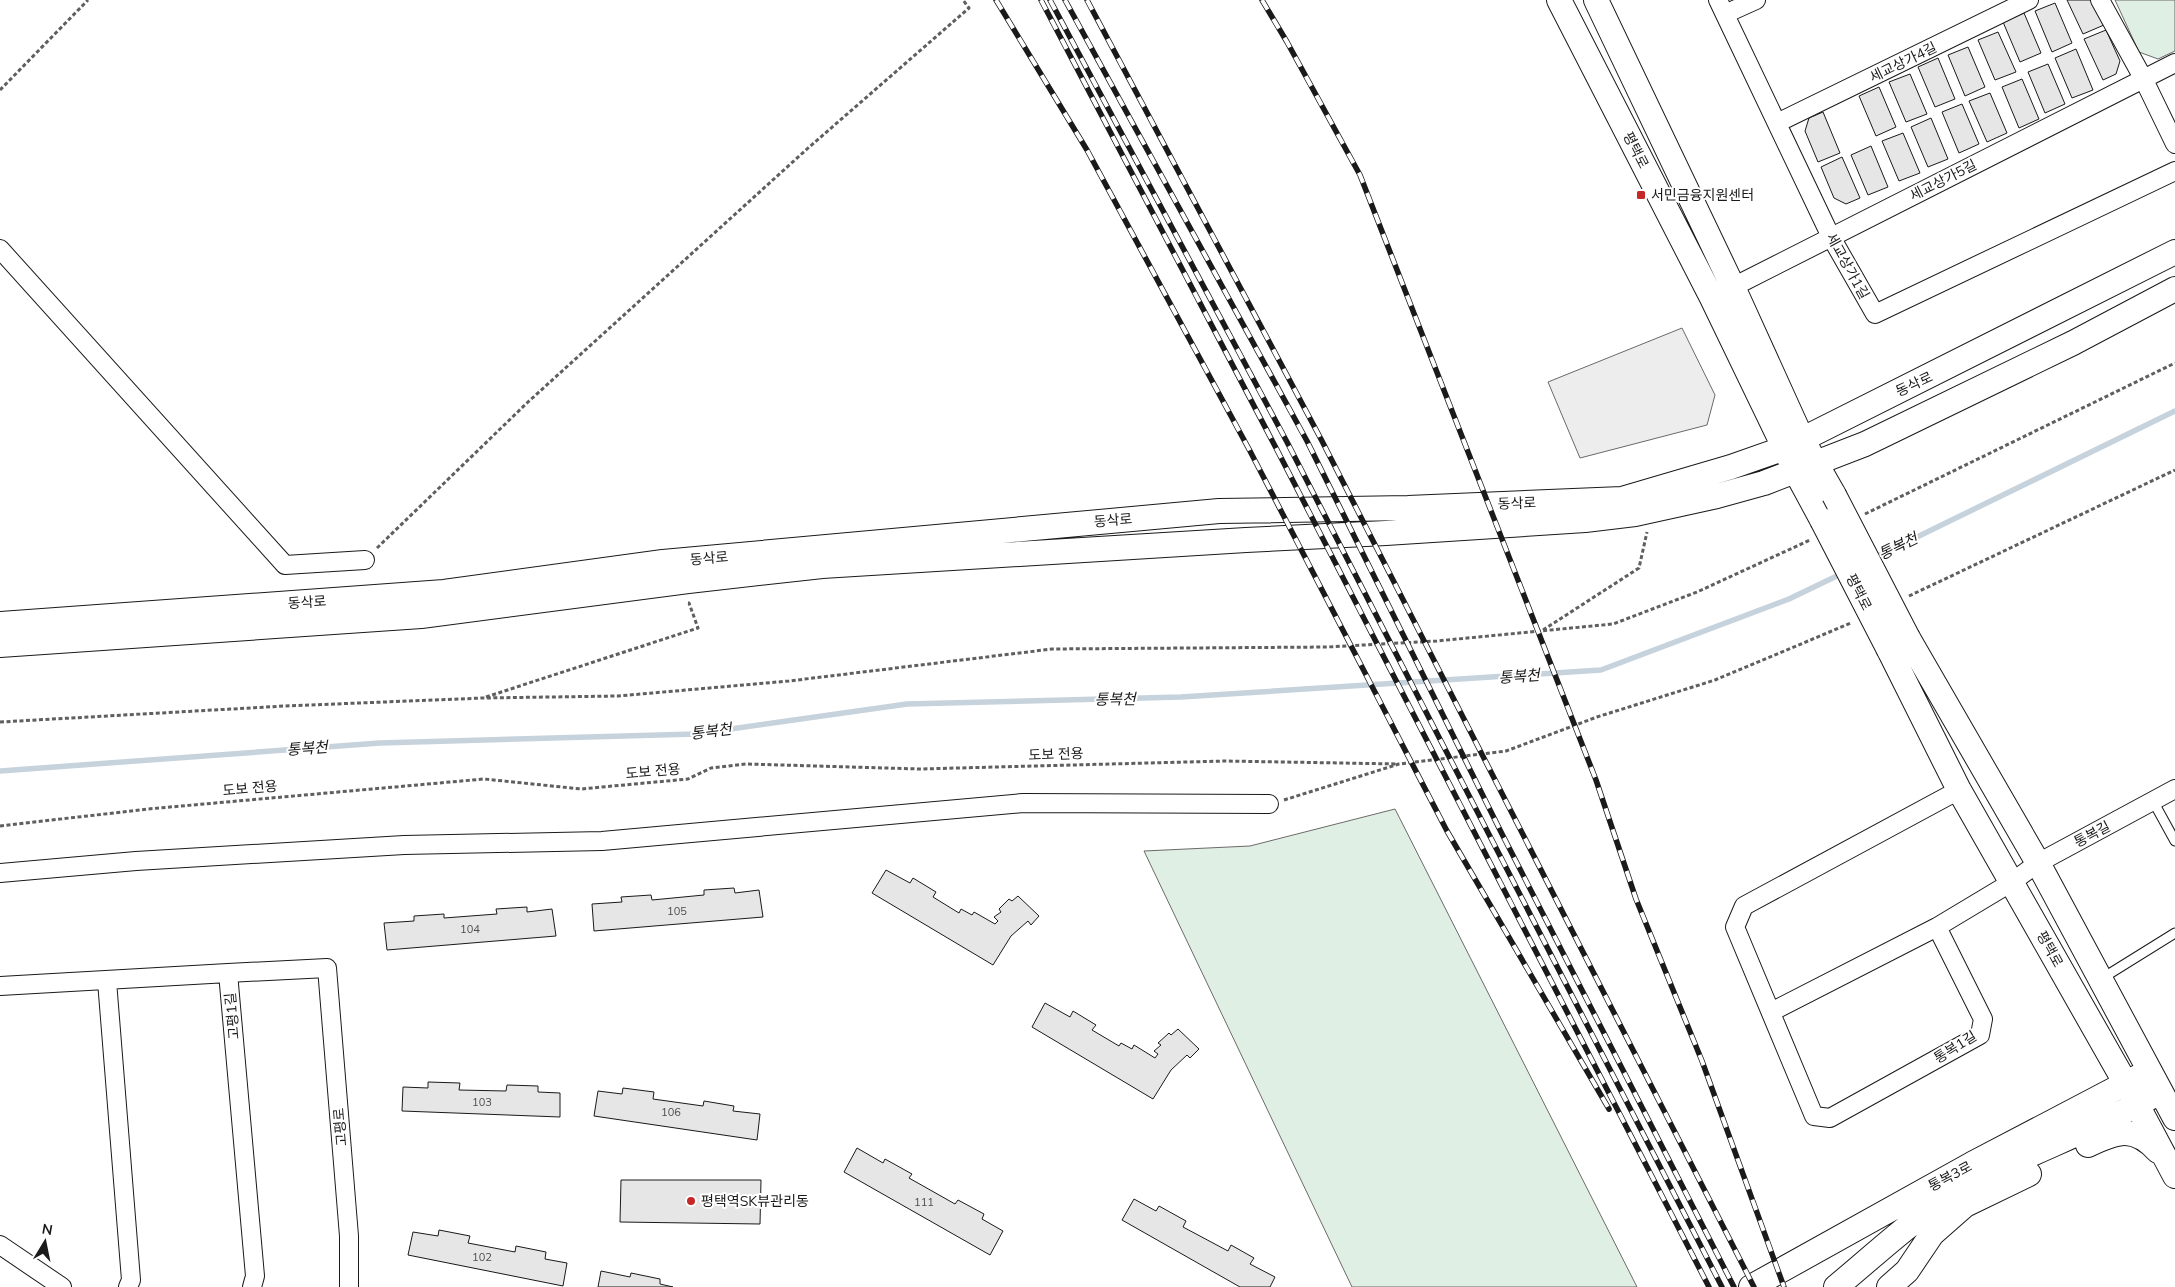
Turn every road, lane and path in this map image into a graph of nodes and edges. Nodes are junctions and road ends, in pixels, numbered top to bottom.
1 (88, 0) edge
2 (963, 0) edge
3 (1559, 0) edge
4 (1596, 0) edge
5 (1756, 0) edge
6 (2029, 0) edge
7 (2100, 0) edge
8 (1721, 7) edge
9 (2175, 63) edge
10 (2143, 78) junction
11 (0, 90) edge
12 (1777, 123) junction
13 (2175, 144) edge
14 (2175, 171) edge
15 (1831, 237) junction
16 (0, 249) edge
17 (2175, 252) edge
18 (1733, 287) junction
19 (2175, 289) edge
20 (1712, 298) junction
21 (2175, 363) edge
22 (1794, 443) junction
23 (1805, 466) junction
24 (2175, 470) edge
25 (1645, 511) junction
26 (1859, 517) dead end
27 (1818, 529) junction
28 (365, 560) joint
29 (1902, 599) dead end
30 (680, 603) dead end
31 (1858, 620) dead end
32 (0, 624) edge
33 (1542, 630) junction
34 (1898, 644) junction
35 (0, 646) edge
36 (483, 698) junction
37 (0, 722) edge
38 (1399, 764) junction
39 (2175, 789) edge
40 (1959, 790) junction
41 (2153, 801) junction
42 (1269, 804) joint
43 (0, 826) edge
44 (2175, 841) edge
45 (2038, 864) junction
46 (0, 873) edge
47 (2012, 882) junction
48 (1937, 927) junction
49 (2175, 933) edge
50 (228, 973) junction
51 (2101, 980) junction
52 (107, 981) junction
53 (0, 986) edge
54 (1770, 1012) junction
55 (2151, 1070) junction
56 (2126, 1084) junction
57 (2168, 1088) edge
58 (2138, 1105) junction
59 (2175, 1118) edge
60 (2171, 1168) edge
61 (0, 1245) edge
62 (62, 1287) edge
63 (128, 1287) edge
64 (252, 1287) edge
65 (349, 1287) edge
66 (1751, 1287) edge
67 (1836, 1287) edge
68 (1889, 1287) edge

1 - 11 path
2 - 28 path
3 - 20 street, 평택로
4 - 18 street, 평택로
5 - 8 street
6 - 12 street, 세교상가4길
7 - 10 street
8 - 12 street, 세교상가1길
9 - 10 street, 세교상가5길
10 - 13 street
10 - 15 street, 세교상가5길
12 - 15 street, 세교상가1길
14 - 15 street, 세교상가1길
15 - 18 street, 세교상가5길
16 - 28 street
17 - 22 street, 동삭로
18 - 20 street, 세교상가5길
18 - 22 street, 평택로
19 - 23 street, 동삭로
20 - 22 street, 평택로
21 - 26 path
22 - 23 street, 평택로
22 - 32 street, 동삭로
23 - 25 street, 동삭로
23 - 27 street, 평택로
23 - 34 street, 평택로, bridge
24 - 29 path
25 - 33 path
25 - 35 street, 동삭로
27 - 33 path
27 - 34 street, 평택로, bridge
30 - 36 path
31 - 38 path
33 - 36 path
34 - 40 street, 평택로
34 - 45 street, 평택로
36 - 37 path
38 - 42 path
38 - 43 path, 도보 전용
39 - 41 street, 통복길
40 - 47 street, 평택로
40 - 54 street, 통복1길
41 - 44 lane
41 - 45 street, 통복길
42 - 46 street
45 - 47 street, 통복길
45 - 51 street, 평택로
47 - 48 street, 통복길
47 - 56 street, 평택로
48 - 54 street
48 - 54 street, 통복1길
49 - 51 lane
50 - 52 street, 고평1길
50 - 64 street, 고평1길
50 - 65 street, 고평로
51 - 55 street, 평택로
52 - 53 street, 고평1길
52 - 63 street
55 - 56 street, 통복3로
55 - 57 street, 평택로
56 - 58 street, 평택로
56 - 66 street, 통복3로
57 - 58 street
57 - 59 street, 평택로
58 - 60 street, 평택로
58 - 67 street
60 - 68 street
61 - 62 street

